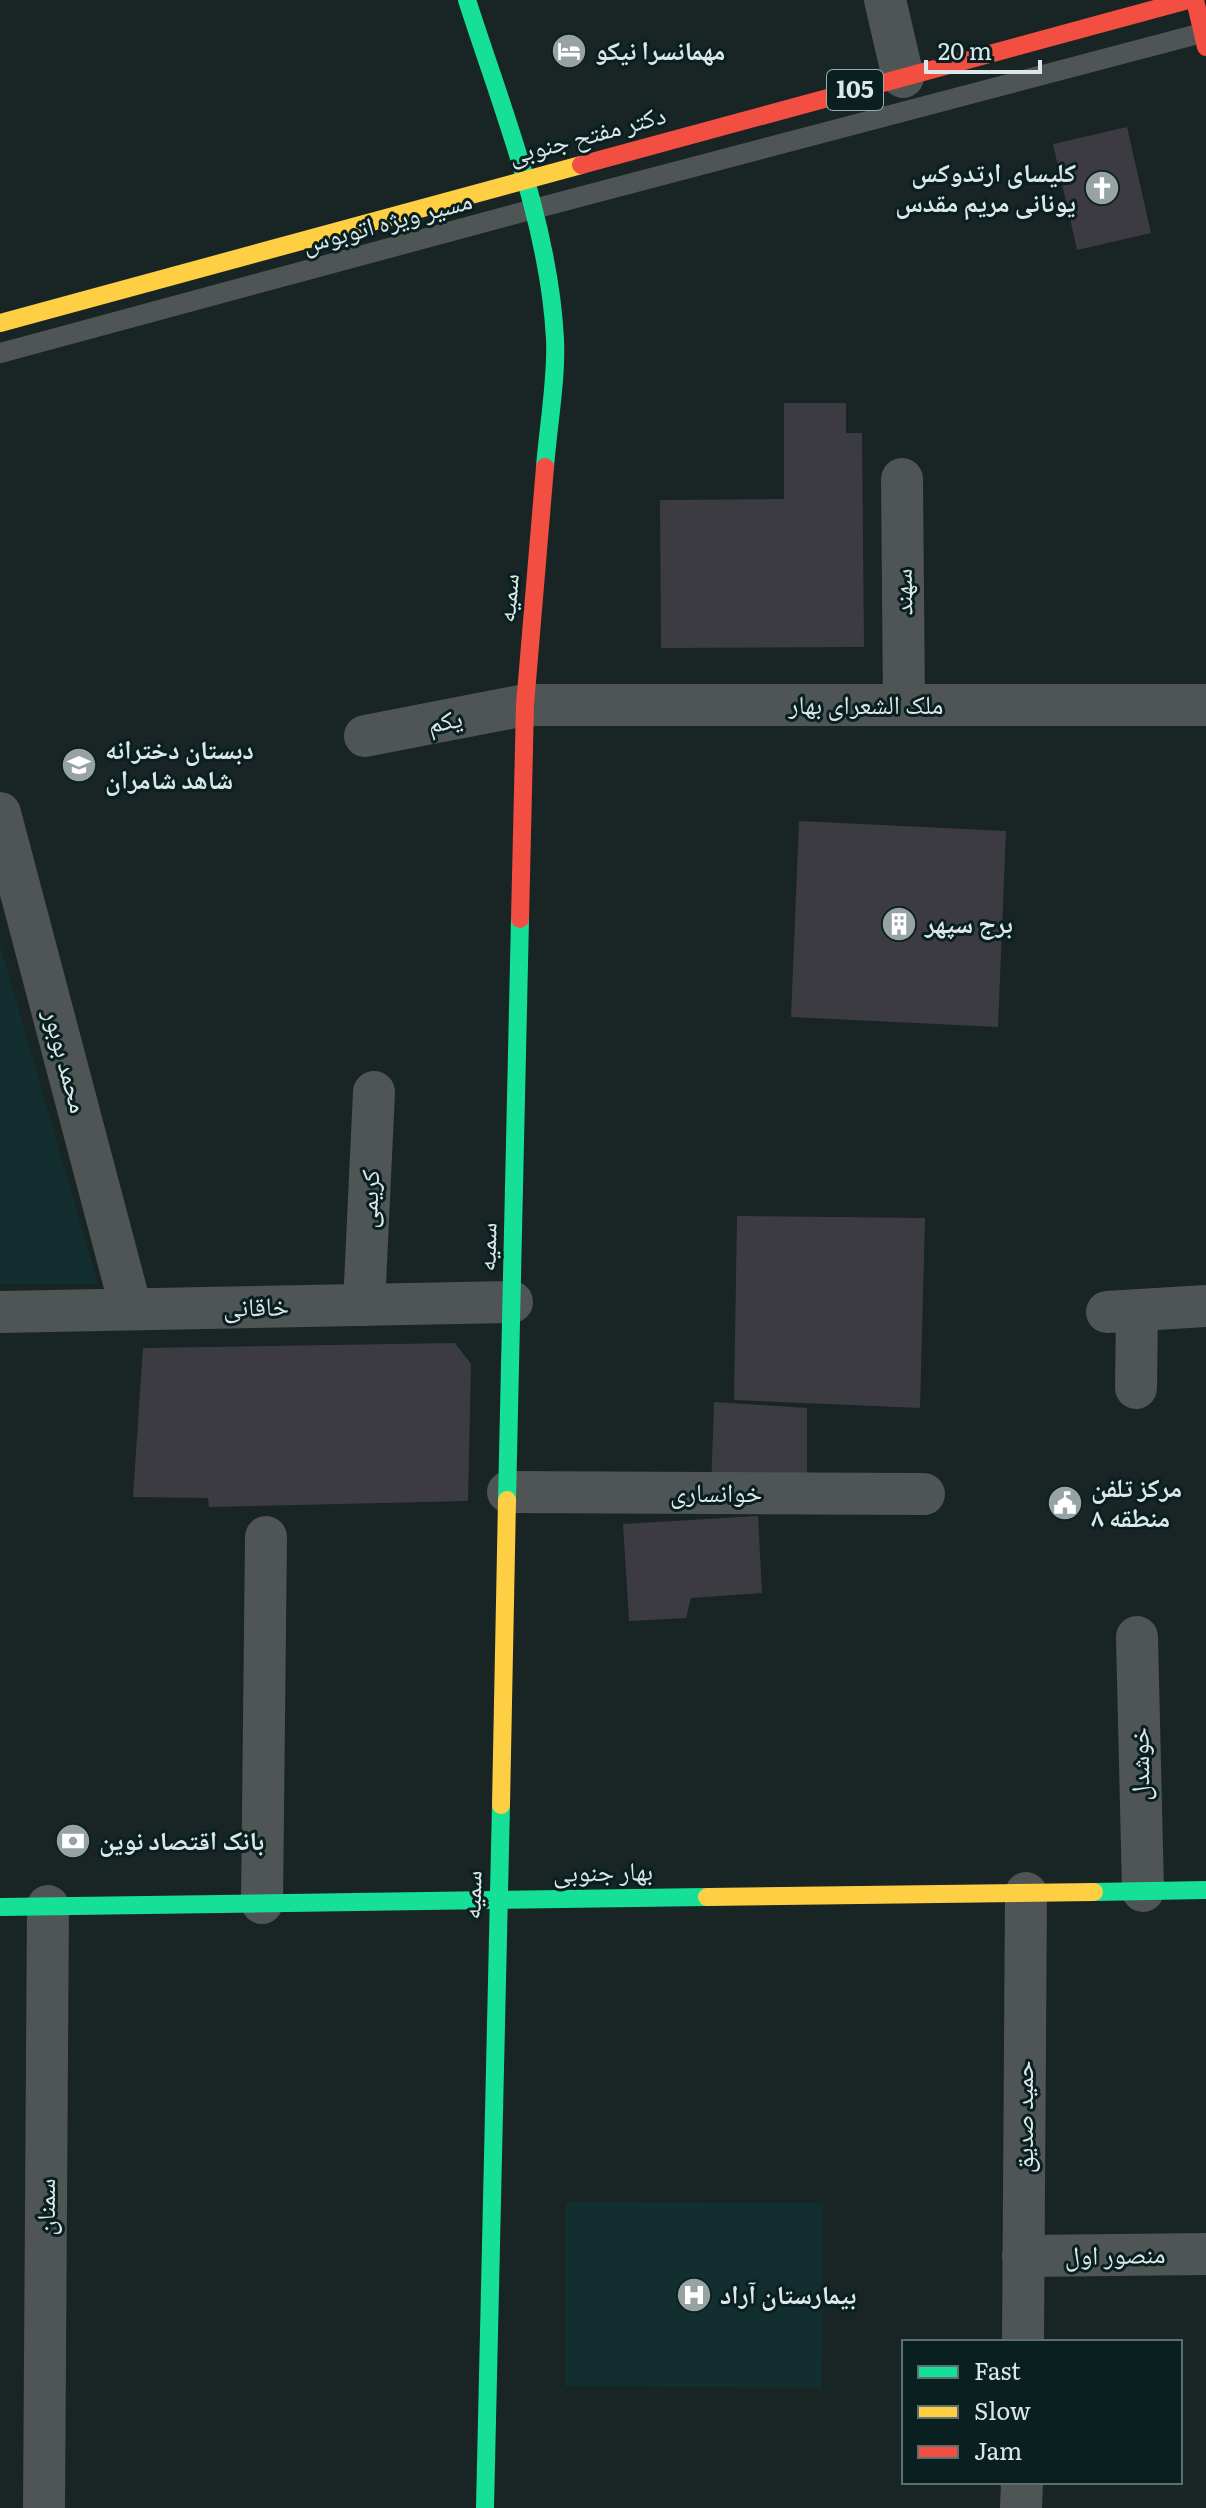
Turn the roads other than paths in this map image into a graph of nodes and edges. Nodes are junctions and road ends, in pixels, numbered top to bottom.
1 (467, 0) edge
2 (885, 0) edge
3 (1188, 0) edge
4 (1195, 0) edge
5 (1205, 37) edge
6 (903, 77) junction
7 (522, 180) junction
8 (530, 210) junction
9 (0, 323) edge
10 (0, 353) edge
11 (902, 479) dead end
12 (525, 705) junction
13 (904, 705) junction
14 (1206, 705) edge
15 (365, 736) dead end
16 (0, 813) edge
17 (374, 1092) dead end
18 (512, 1302) junction
19 (364, 1305) junction
20 (1206, 1306) edge
21 (131, 1309) junction
22 (0, 1312) edge
23 (1136, 1388) dead end
24 (508, 1492) junction
25 (924, 1494) dead end
26 (266, 1537) dead end
27 (1137, 1637) dead end
28 (1206, 1890) edge
29 (1143, 1891) junction
30 (1026, 1893) junction
31 (498, 1899) junction
32 (262, 1903) junction
33 (48, 1906) junction
34 (0, 1907) edge
35 (1206, 2254) edge
36 (1023, 2256) junction
37 (1023, 2340) edge
38 (1022, 2484) edge
39 (44, 2508) edge
40 (485, 2508) edge
41 (1021, 2508) edge

1 - 7 main road, سمیه
2 - 6 street
3 - 6 main road, دکتر مفتح جنوبی / 105
4 - 5 main road
5 - 8 lane, مسیر ویژه اتوبوس
6 - 7 main road, دکتر مفتح جنوبی / 105
7 - 8 main road, سمیه
7 - 9 main road, دکتر مفتح جنوبی / 105
8 - 10 lane, مسیر ویژه اتوبوس
8 - 12 main road, سمیه
11 - 13 street, سهند
12 - 13 street, ملک الشعرای بهار
12 - 15 street, یکم
12 - 18 main road, سمیه
13 - 14 street, ملک الشعرای بهار
16 - 21 street, محمد بوبور
17 - 19 street, کریمی
18 - 19 street, خاقانی
18 - 24 main road, سمیه
19 - 21 street, خاقانی
20 - 23 street
21 - 22 street, خاقانی
24 - 25 street, خوانساری
24 - 31 main road, سمیه
26 - 32 street
27 - 29 street, خوشدل
28 - 29 main road, بهار جنوبی
29 - 30 main road, بهار جنوبی
30 - 31 main road, بهار جنوبی
30 - 36 street, حمید صدیق
31 - 32 main road, بهار جنوبی
31 - 40 main road, سمیه
32 - 33 main road, بهار جنوبی
33 - 34 main road, بهار جنوبی
33 - 39 street, سمنان
35 - 36 street, منصور اول
36 - 37 street, حمید صدیق
38 - 41 street

